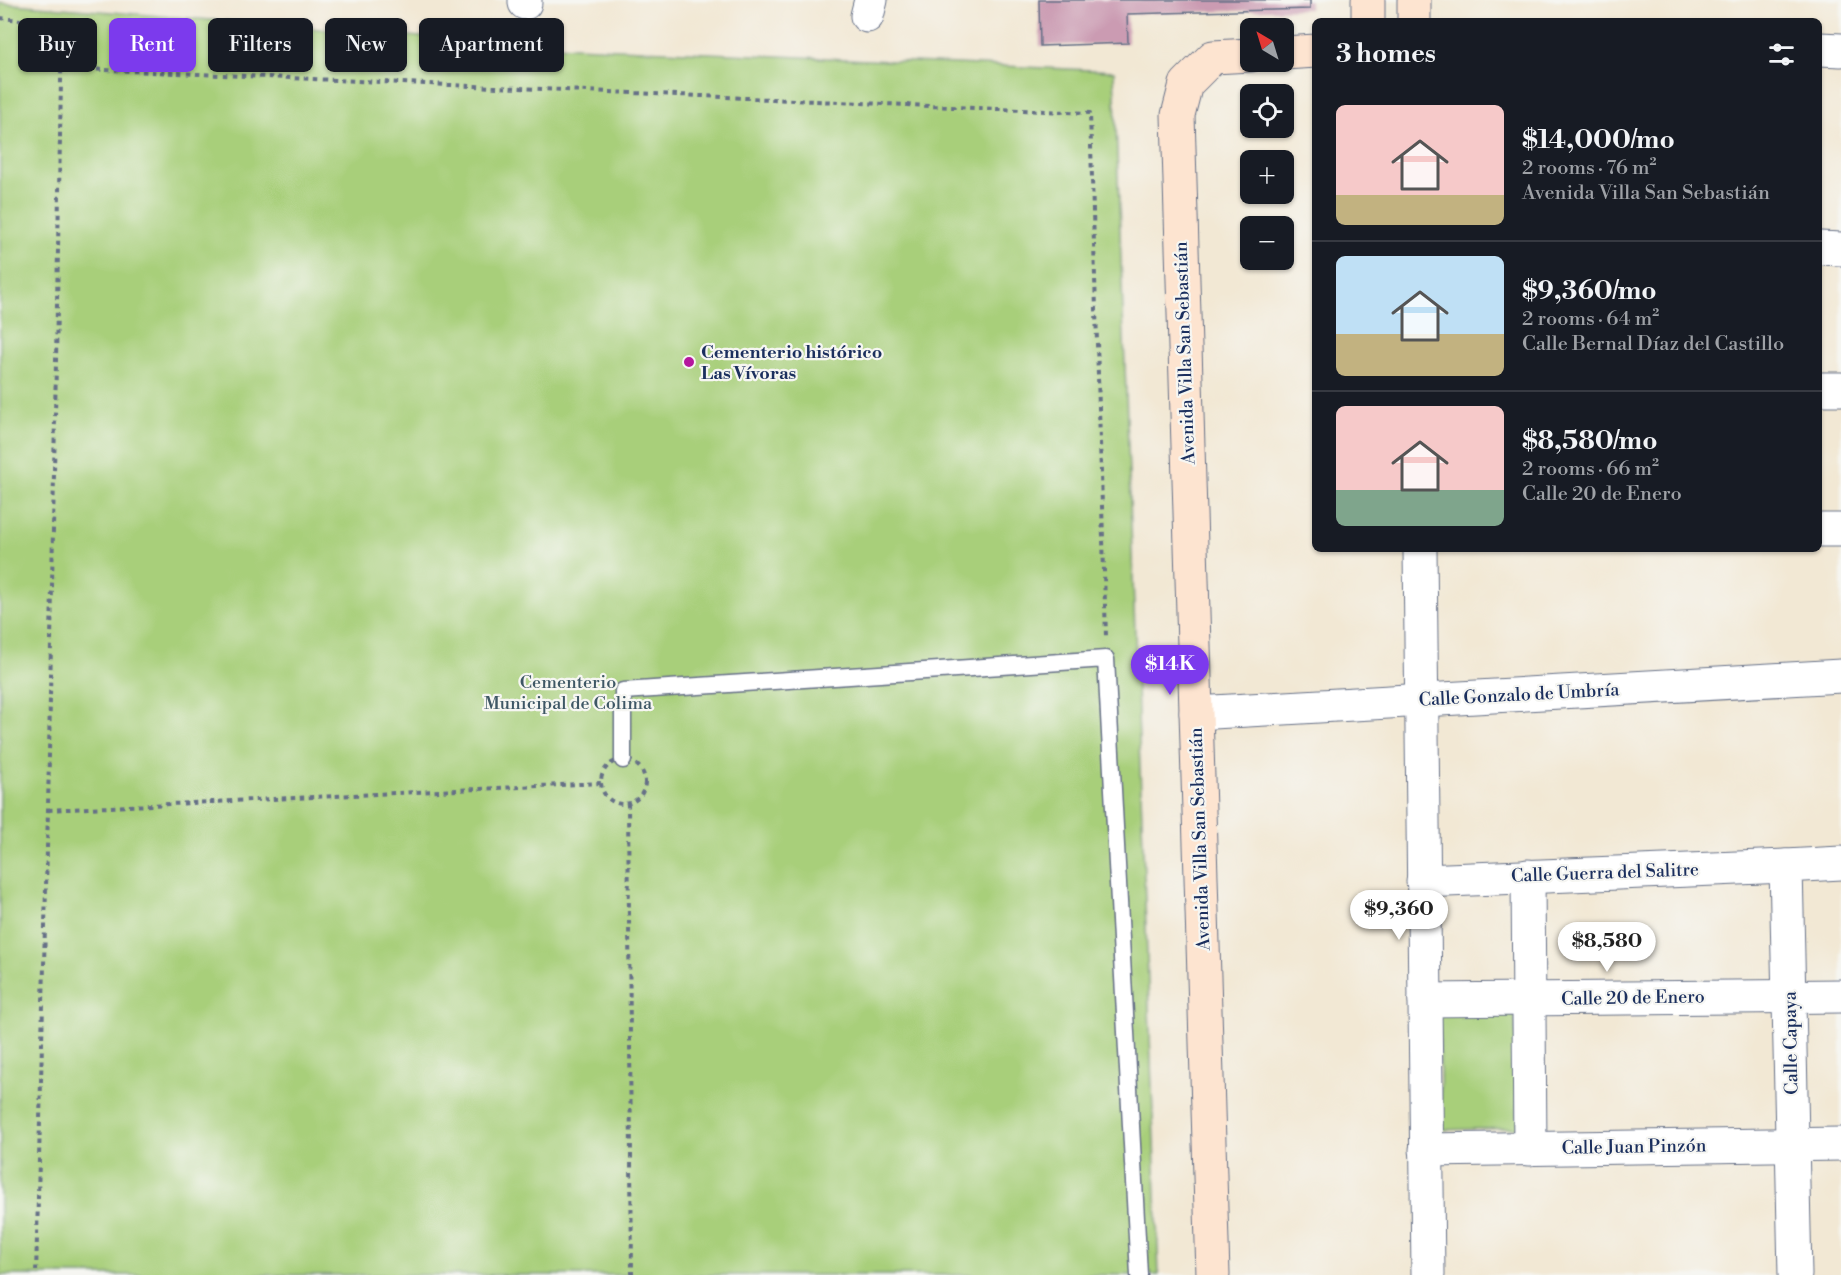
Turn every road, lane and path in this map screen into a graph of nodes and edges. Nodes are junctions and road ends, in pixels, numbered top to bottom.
1 (1368, 0) edge
2 (1414, 0) edge
3 (0, 18) edge
4 (1368, 18) edge
5 (1414, 18) edge
6 (18, 20) edge
7 (1822, 49) edge
8 (1841, 50) edge
9 (1312, 51) edge
10 (1294, 52) edge
11 (1240, 56) edge
12 (97, 70) edge
13 (61, 72) edge
14 (1822, 248) edge
15 (1841, 249) edge
16 (1822, 389) edge
17 (1841, 389) edge
18 (1822, 530) edge
19 (1841, 530) edge
20 (1420, 552) edge
21 (1106, 659) junction
22 (1841, 676) edge
23 (1421, 701) junction
24 (1196, 713) junction
25 (623, 760) dead end
26 (601, 783) dead end
27 (628, 803) dead end
28 (48, 810) junction
29 (1841, 863) edge
30 (1786, 866) junction
31 (1528, 876) junction
32 (1424, 881) junction
33 (1841, 996) edge
34 (1790, 997) junction
35 (1530, 999) junction
36 (1425, 1000) junction
37 (1841, 1144) edge
38 (1792, 1145) junction
39 (1530, 1149) junction
40 (1426, 1150) junction
41 (36, 1275) edge
42 (632, 1275) edge
43 (1139, 1275) edge
44 (1213, 1275) edge
45 (1428, 1275) edge
46 (1795, 1275) edge

1 - 4 street
2 - 5 street
3 - 6 path
7 - 8 street
9 - 10 street
11 - 24 street, Avenida Villa San Sebastián
12 - 21 path
13 - 28 path
14 - 15 street
16 - 17 street
18 - 19 street
20 - 23 street
21 - 25 lane
21 - 43 lane
22 - 23 street, Calle Gonzalo de Umbría
23 - 24 street, Calle Gonzalo de Umbría
23 - 32 street
24 - 44 street, Avenida Villa San Sebastián
26 - 28 path
27 - 42 path
28 - 41 path
29 - 30 street
30 - 31 street, Calle Guerra del Salitre
30 - 34 street, Calle Capaya
31 - 32 street, Calle Guerra del Salitre
31 - 35 street
32 - 36 street
33 - 34 street, Calle 20 de Enero
34 - 35 street, Calle 20 de Enero
34 - 38 street, Calle Capaya
35 - 36 street, Calle 20 de Enero
35 - 39 street
36 - 40 street
37 - 38 street, Calle Juan Pinzón
38 - 39 street, Calle Juan Pinzón
38 - 46 street, Calle Capaya
39 - 40 street, Calle Juan Pinzón
40 - 45 street

